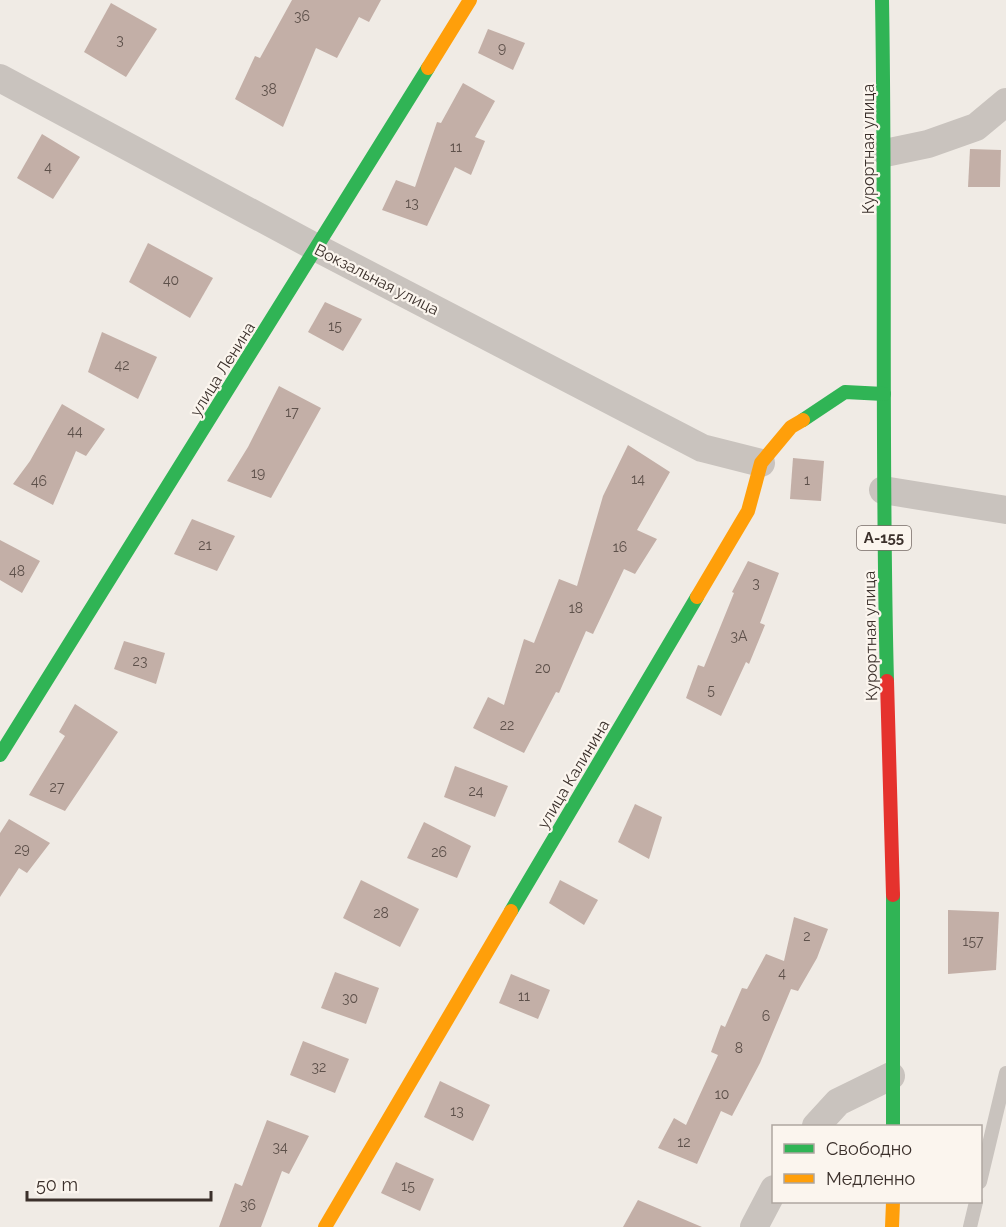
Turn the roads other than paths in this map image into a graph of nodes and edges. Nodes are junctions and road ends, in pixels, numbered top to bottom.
1 (470, 0) edge
2 (882, 0) edge
3 (0, 78) edge
4 (1006, 102) edge
5 (885, 153) junction
6 (317, 249) junction
7 (884, 394) junction
8 (761, 463) junction
9 (883, 490) junction
10 (1006, 510) edge
11 (0, 755) edge
12 (1006, 1073) edge
13 (891, 1076) junction
14 (817, 1125) edge
15 (893, 1125) edge
16 (982, 1178) edge
17 (772, 1193) edge
18 (893, 1203) edge
19 (976, 1203) edge
20 (325, 1227) edge
21 (754, 1227) edge
22 (892, 1227) edge
23 (970, 1227) edge

1 - 6 street, улица Ленина
2 - 5 street, Курортная улица / А-155
3 - 6 street, Вокзальная улица
4 - 5 street
5 - 7 street, Курортная улица / А-155
6 - 8 street, Вокзальная улица
6 - 11 street, улица Ленина
7 - 8 street, улица Калинина
7 - 9 street, Курортная улица / А-155
8 - 20 street, улица Калинина
9 - 10 street
9 - 13 street, Курортная улица / А-155
12 - 16 lane
13 - 14 street
13 - 15 street, Курортная улица / А-155
17 - 21 street
18 - 22 street
19 - 23 lane

